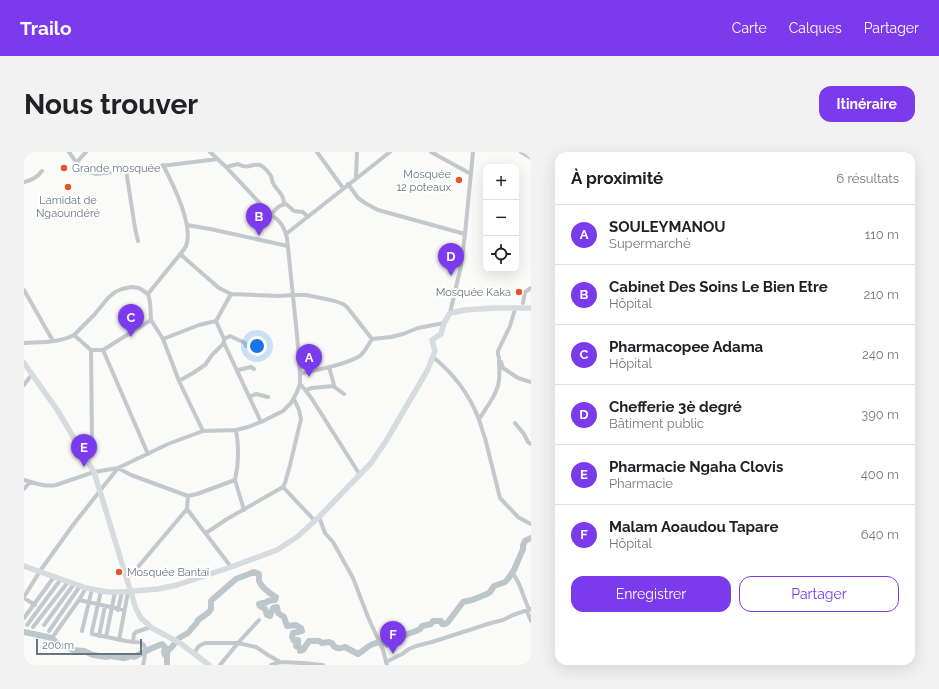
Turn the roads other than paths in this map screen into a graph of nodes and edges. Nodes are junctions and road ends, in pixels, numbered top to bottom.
1 (69, 152) edge
2 (86, 152) edge
3 (210, 152) edge
4 (317, 152) edge
5 (358, 152) edge
6 (390, 152) edge
7 (431, 152) edge
8 (472, 152) edge
9 (521, 152) edge
10 (531, 158) edge
11 (218, 159) junction
12 (77, 162) junction
13 (163, 165) junction
14 (226, 167) junction
15 (126, 170) junction
16 (42, 171) dead end
17 (471, 174) junction
18 (356, 178) junction
19 (24, 182) edge
20 (348, 184) junction
21 (343, 188) junction
22 (284, 204) junction
23 (271, 215) junction
24 (308, 217) junction
25 (187, 224) junction
26 (286, 234) junction
27 (465, 234) junction
28 (138, 241) dead end
29 (288, 246) junction
30 (180, 254) junction
31 (531, 288) edge
32 (24, 290) edge
33 (148, 294) junction
34 (231, 294) junction
35 (293, 294) junction
36 (523, 303) dead end
37 (515, 308) junction
38 (531, 308) edge
39 (450, 313) junction
40 (151, 320) junction
41 (216, 321) junction
42 (444, 323) junction
43 (74, 335) junction
44 (162, 339) junction
45 (372, 339) junction
46 (53, 341) junction
47 (224, 341) junction
48 (24, 343) edge
49 (246, 346) dead end
50 (91, 350) junction
51 (103, 350) junction
52 (433, 357) junction
53 (499, 358) junction
54 (24, 363) edge
55 (329, 367) junction
56 (254, 369) dead end
57 (238, 370) junction
58 (32, 374) junction
59 (300, 374) junction
60 (179, 380) junction
61 (531, 382) edge
62 (300, 384) junction
63 (24, 385) edge
64 (333, 386) junction
65 (306, 390) junction
66 (344, 394) dead end
67 (249, 397) junction
68 (268, 398) dead end
69 (294, 399) junction
70 (479, 419) junction
71 (261, 422) junction
72 (515, 423) dead end
73 (236, 430) junction
74 (203, 431) junction
75 (531, 444) edge
76 (148, 454) junction
77 (85, 456) junction
78 (118, 468) junction
79 (94, 472) junction
80 (360, 475) junction
81 (24, 480) edge
82 (235, 480) junction
83 (30, 482) junction
84 (283, 487) junction
85 (24, 489) edge
86 (101, 491) junction
87 (188, 496) junction
88 (187, 510) junction
89 (244, 510) junction
90 (317, 519) junction
91 (531, 524) edge
92 (206, 533) junction
93 (24, 566) edge
94 (231, 567) junction
95 (40, 571) junction
96 (512, 573) dead end
97 (54, 577) junction
98 (126, 578) junction
99 (61, 579) junction
100 (71, 583) junction
101 (80, 586) junction
102 (89, 589) junction
103 (101, 591) junction
104 (115, 592) junction
105 (127, 592) junction
106 (24, 598) edge
107 (79, 600) junction
108 (89, 602) junction
109 (34, 604) junction
110 (97, 604) junction
111 (105, 606) junction
112 (39, 608) junction
113 (111, 608) junction
114 (118, 610) junction
115 (124, 610) junction
116 (529, 610) edge
117 (44, 612) junction
118 (24, 618) edge
119 (50, 618) junction
120 (259, 620) dead end
121 (56, 621) junction
122 (531, 621) edge
123 (27, 624) dead end
124 (44, 625) dead end
125 (61, 625) junction
126 (33, 626) dead end
127 (151, 627) junction
128 (49, 631) dead end
129 (82, 631) dead end
130 (54, 635) dead end
131 (99, 636) junction
132 (106, 637) junction
133 (119, 640) junction
134 (133, 642) junction
135 (238, 644) junction
136 (195, 654) junction
137 (280, 662) junction
138 (288, 664) edge
139 (386, 664) edge
140 (531, 664) edge
141 (143, 665) edge
142 (209, 665) edge
143 (220, 665) edge
144 (271, 665) edge
145 (322, 665) edge
146 (527, 665) edge

1 - 12 street
2 - 12 street
3 - 11 street
4 - 21 street
5 - 18 street
6 - 18 street
7 - 17 street
8 - 17 street
9 - 10 street
11 - 13 street
11 - 14 street
12 - 15 street
13 - 15 street
13 - 25 street
14 - 22 street
14 - 23 street
15 - 28 street
16 - 19 street
17 - 27 street
18 - 20 street
20 - 21 street
20 - 27 street
21 - 24 street
22 - 23 street
22 - 24 street
23 - 26 street
24 - 26 street
25 - 29 street
25 - 30 street
26 - 29 street
27 - 39 street
29 - 35 street
30 - 33 street
30 - 34 street
31 - 36 street
32 - 46 street
33 - 40 street
33 - 43 street
34 - 35 street
34 - 41 street
35 - 45 street
35 - 59 street
37 - 38 main road
37 - 39 main road
37 - 53 street
39 - 42 main road
40 - 44 street
40 - 51 street
41 - 44 street
41 - 47 street
42 - 45 street
42 - 52 main road
43 - 46 street
43 - 50 street
44 - 60 street
45 - 55 street
46 - 48 street
47 - 49 street
47 - 57 street
47 - 60 street
50 - 51 street
50 - 77 street
51 - 76 street
52 - 70 street
52 - 80 main road
53 - 61 street
53 - 70 street
54 - 58 main road
55 - 59 street
55 - 64 street
56 - 57 street
57 - 67 street
58 - 63 street
58 - 77 main road
59 - 62 street
60 - 74 street
62 - 65 street
62 - 69 street
64 - 65 street
64 - 66 street
65 - 80 street
67 - 68 street
67 - 71 street
69 - 71 street
69 - 84 street
70 - 91 street
71 - 73 street
72 - 75 street
73 - 74 street
73 - 82 street
74 - 76 street
76 - 78 street
77 - 79 main road
78 - 79 street
78 - 86 street
78 - 87 street
79 - 83 street
79 - 86 main road
80 - 90 main road
81 - 83 street
82 - 87 street
82 - 89 street
83 - 85 street
84 - 89 street
84 - 90 street
86 - 95 street
86 - 98 main road
87 - 88 street
88 - 92 street
88 - 98 street
89 - 92 street
90 - 94 main road
90 - 139 street
92 - 94 street
93 - 95 main road
94 - 105 main road
95 - 97 main road
95 - 106 street
96 - 116 street
97 - 99 main road
97 - 109 street
98 - 105 main road
99 - 100 main road
99 - 112 street
100 - 101 main road
100 - 117 street
100 - 119 street
101 - 102 main road
101 - 121 street
102 - 103 main road
102 - 107 street
102 - 108 street
103 - 104 main road
103 - 110 street
104 - 105 main road
104 - 113 street
105 - 114 street
105 - 115 street
105 - 127 main road
106 - 109 street
107 - 108 street
107 - 125 street
108 - 110 street
108 - 129 street
109 - 112 street
109 - 118 street
110 - 111 street
110 - 131 street
111 - 113 street
111 - 131 street
112 - 117 street
112 - 123 street
113 - 114 street
113 - 132 street
114 - 115 street
115 - 133 street
116 - 122 street
116 - 139 street
117 - 119 street
117 - 126 street
119 - 121 street
119 - 124 street
120 - 135 street
121 - 125 street
121 - 128 street
125 - 130 street
127 - 134 street
127 - 136 main road
131 - 132 street
132 - 133 street
133 - 134 street
134 - 141 street
135 - 136 street
135 - 137 street
135 - 143 street
136 - 142 main road
137 - 138 street
137 - 144 street
138 - 145 street
140 - 146 street

